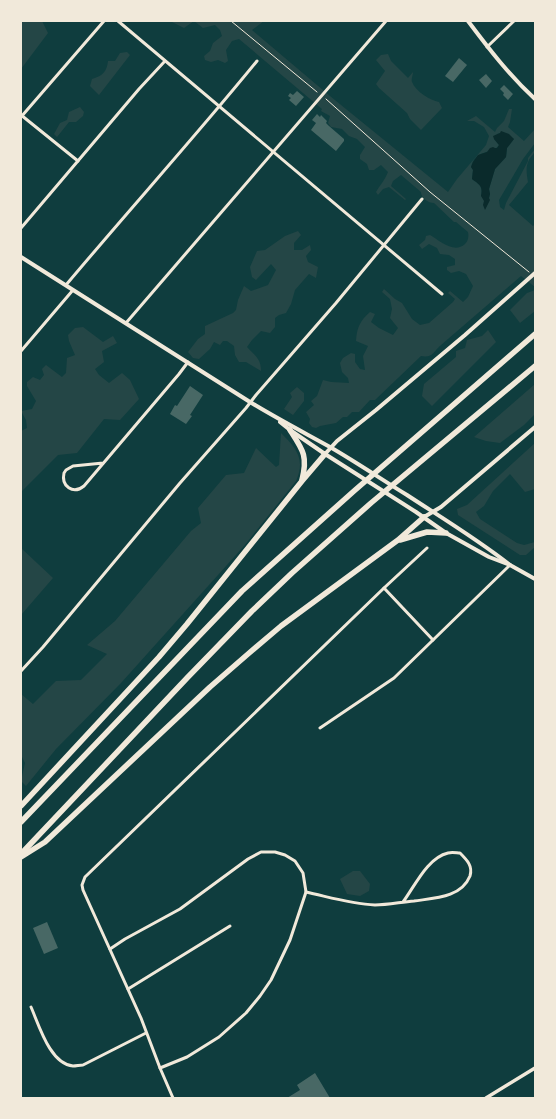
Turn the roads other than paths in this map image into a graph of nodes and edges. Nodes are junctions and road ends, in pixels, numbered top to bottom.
1 (104, 21) edge
2 (118, 21) edge
3 (386, 21) edge
4 (468, 21) edge
5 (514, 21) edge
6 (487, 47) junction
7 (165, 61) junction
8 (257, 61) dead end
9 (535, 98) edge
10 (220, 107) junction
11 (21, 116) edge
12 (274, 152) junction
13 (78, 161) junction
14 (422, 199) dead end
15 (21, 228) edge
16 (383, 244) junction
17 (21, 256) edge
18 (534, 274) edge
19 (66, 285) junction
20 (73, 290) junction
21 (442, 294) dead end
22 (126, 323) junction
23 (535, 334) edge
24 (21, 351) edge
25 (188, 362) junction
26 (535, 366) edge
27 (250, 402) junction
28 (275, 418) junction
29 (535, 427) edge
30 (290, 430) junction
31 (331, 448) junction
32 (325, 454) junction
33 (103, 463) junction
34 (302, 481) junction
35 (433, 512) junction
36 (424, 517) junction
37 (446, 533) junction
38 (398, 540) junction
39 (428, 548) dead end
40 (510, 565) junction
41 (535, 579) edge
42 (384, 588) junction
43 (434, 640) junction
44 (21, 671) edge
45 (320, 728) dead end
46 (21, 806) edge
47 (21, 822) edge
48 (21, 856) edge
49 (306, 892) junction
50 (403, 902) junction
51 (230, 926) dead end
52 (110, 949) junction
53 (128, 989) junction
54 (31, 1007) dead end
55 (146, 1033) junction
56 (160, 1068) junction
57 (535, 1068) edge
58 (174, 1098) edge
59 (486, 1098) edge

1 - 11 street
2 - 7 street
3 - 12 street
4 - 6 main road
5 - 6 street
6 - 9 main road
7 - 10 street
7 - 13 street
8 - 10 street
10 - 12 street
10 - 19 street
11 - 13 street
12 - 16 street
12 - 22 street
13 - 15 street
14 - 16 street
16 - 21 street
16 - 27 street
17 - 19 main road
18 - 31 main road
19 - 20 main road
20 - 22 main road
20 - 24 street
22 - 25 main road
23 - 47 highway
25 - 27 main road
25 - 33 street
26 - 48 highway
27 - 28 main road
27 - 44 street
28 - 30 main road
28 - 31 main road
29 - 35 main road
30 - 32 main road
30 - 34 highway
31 - 32 main road
31 - 35 main road
32 - 34 highway
32 - 36 main road
33 - 33 street
34 - 46 highway
35 - 36 main road
35 - 40 main road
36 - 37 main road
36 - 38 highway
37 - 38 highway
37 - 40 main road
38 - 48 highway
39 - 42 street
40 - 41 main road
40 - 43 street
42 - 43 street
42 - 52 street
43 - 45 street
49 - 50 street
49 - 52 street
49 - 56 street
50 - 50 street
51 - 53 street
52 - 53 street
53 - 55 street
54 - 55 street
55 - 56 street
56 - 58 street
57 - 59 street

